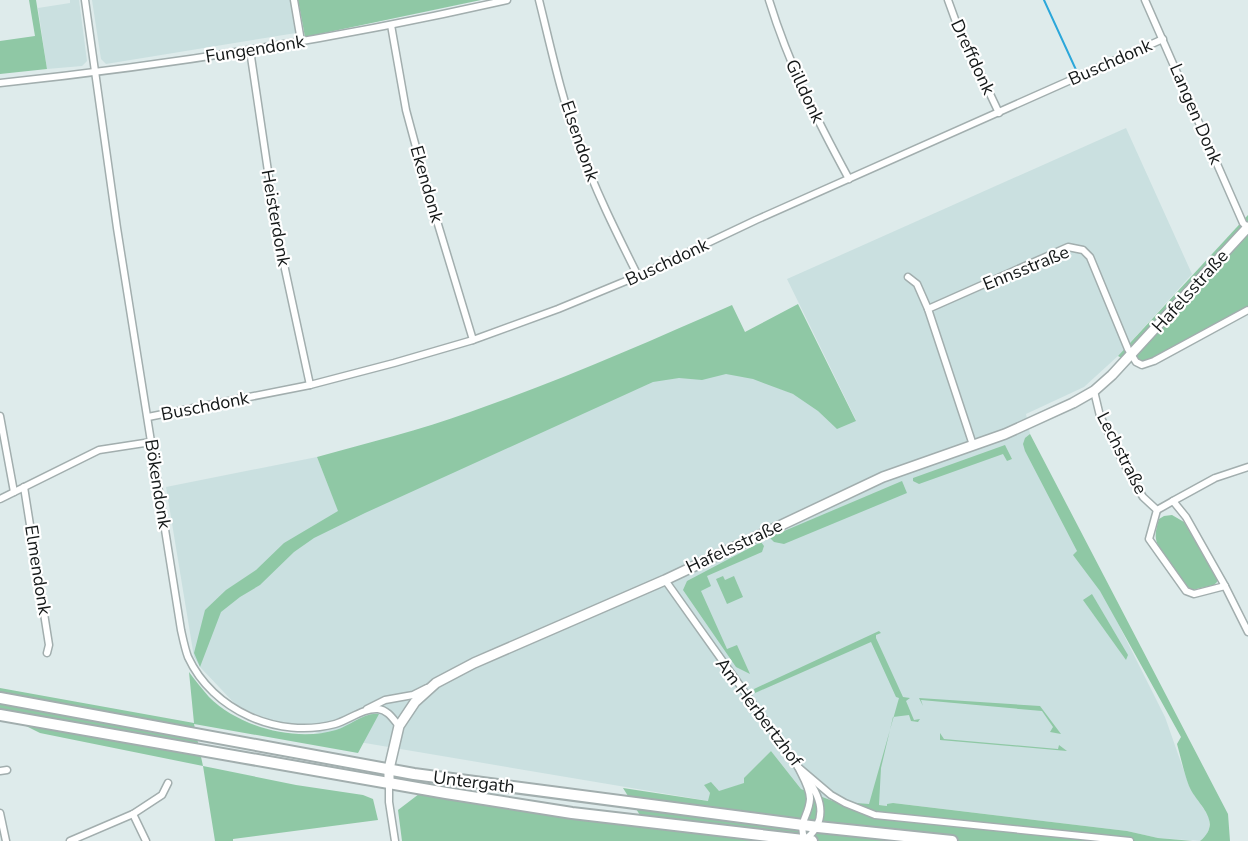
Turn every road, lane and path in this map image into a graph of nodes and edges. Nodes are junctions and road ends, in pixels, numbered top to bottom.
1 (85, 0) edge
2 (294, 0) edge
3 (507, 0) edge
4 (539, 0) edge
5 (769, 0) edge
6 (948, 0) edge
7 (1145, 0) edge
8 (391, 26) junction
9 (1163, 39) junction
10 (301, 41) junction
11 (250, 50) junction
12 (97, 73) junction
13 (0, 83) edge
14 (999, 113) junction
15 (849, 179) junction
16 (1248, 227) edge
17 (638, 276) junction
18 (908, 277) dead end
19 (928, 309) junction
20 (1248, 310) edge
21 (473, 340) junction
22 (1132, 356) junction
23 (310, 385) junction
24 (1094, 391) junction
25 (0, 416) edge
26 (148, 417) junction
27 (151, 442) junction
28 (973, 445) junction
29 (1248, 467) edge
30 (24, 487) junction
31 (14, 492) junction
32 (0, 499) edge
33 (1173, 501) junction
34 (1157, 510) junction
35 (665, 580) junction
36 (1225, 586) junction
37 (1248, 632) edge
38 (47, 653) dead end
39 (436, 683) junction
40 (0, 698) edge
41 (361, 713) junction
42 (0, 715) edge
43 (399, 726) junction
44 (798, 767) junction
45 (389, 769) junction
46 (168, 783) dead end
47 (389, 783) junction
48 (0, 813) edge
49 (134, 814) junction
50 (802, 824) junction
51 (818, 827) junction
52 (81, 839) edge
53 (806, 840) edge
54 (6, 841) edge
55 (70, 841) edge
56 (146, 841) edge
57 (395, 841) edge
58 (812, 841) edge
59 (952, 841) edge
60 (1130, 841) edge

1 - 12 street, Bökendonk
2 - 10 street
3 - 8 street, Fungendonk
4 - 17 street, Elsendonk
5 - 15 street, Gilldonk
6 - 14 street, Dreffdonk
7 - 9 street, Langen Donk
8 - 10 street, Fungendonk
8 - 21 street, Ekendonk
9 - 14 street, Buschdonk
9 - 16 street, Langen Donk
10 - 11 street, Fungendonk
11 - 12 street, Fungendonk
11 - 23 street, Heisterdonk
12 - 13 street, Fungendonk
12 - 26 street, Bökendonk
14 - 15 street, Buschdonk
15 - 17 street, Buschdonk
16 - 22 main road, Hafelsstraße
17 - 21 street, Buschdonk
18 - 19 street
19 - 22 street, Ennsstraße
19 - 28 street
20 - 22 street, Hafelsstraße
21 - 23 street, Buschdonk
22 - 24 main road, Hafelsstraße
23 - 26 street, Buschdonk
24 - 28 main road, Hafelsstraße
24 - 34 street, Lechstraße
25 - 31 street
26 - 27 street, Bökendonk
27 - 30 street, Buschdonk
27 - 41 street, Bökendonk
28 - 35 main road, Hafelsstraße
29 - 33 street
30 - 31 street, Buschdonk
30 - 38 street, Elmendonk
31 - 32 street, Buschdonk
33 - 34 street, Lechstraße
33 - 36 street, Lechstraße
34 - 36 street, Lechstraße
35 - 39 main road, Hafelsstraße
35 - 44 street, Am Herbertzhof
36 - 37 street, Lechstraße
39 - 41 street, Bökendonk
39 - 43 main road, Hafelsstraße
40 - 45 main road, Untergath
41 - 43 street, Bökendonk
42 - 47 main road, Untergath
43 - 45 main road, Hafelsstraße
44 - 50 street
44 - 51 street
44 - 60 street, Am Herbertzhof
45 - 47 main road, Hafelsstraße
45 - 50 main road, Untergath
46 - 49 street
47 - 53 main road, Untergath
47 - 57 street
48 - 54 street
49 - 52 street
49 - 56 street
50 - 51 main road, Untergath
50 - 53 street
51 - 53 street
51 - 59 main road, Untergath
52 - 55 street
53 - 58 main road, Untergath

